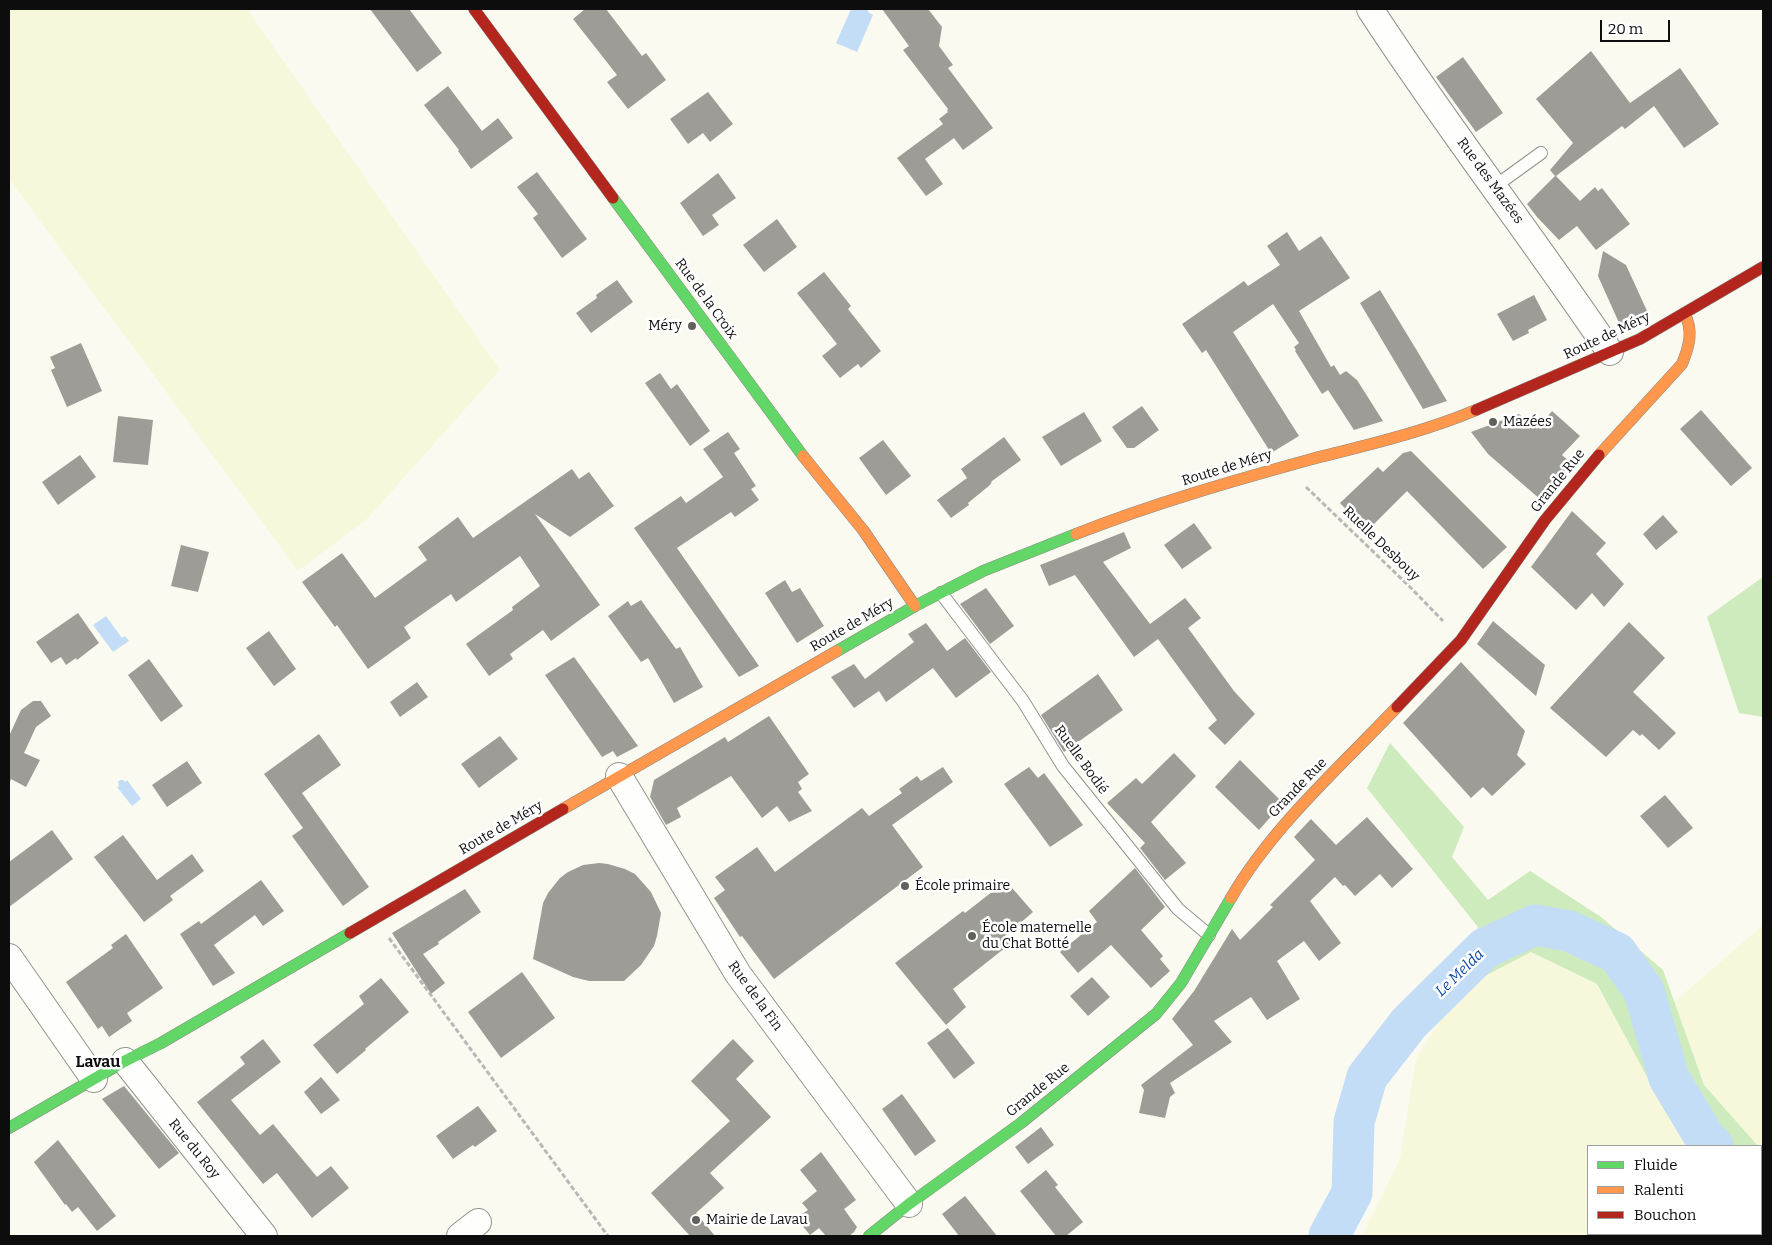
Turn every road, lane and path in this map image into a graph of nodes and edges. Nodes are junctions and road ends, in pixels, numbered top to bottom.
1 (474, 9) edge
2 (1370, 9) edge
3 (1541, 153) dead end
4 (1494, 187) junction
5 (1763, 267) edge
6 (1684, 313) junction
7 (1610, 352) junction
8 (1284, 466) junction
9 (941, 593) junction
10 (915, 606) junction
11 (1461, 640) junction
12 (619, 776) junction
13 (383, 914) junction
14 (1209, 935) junction
15 (9, 957) edge
16 (125, 1061) junction
17 (94, 1079) junction
18 (9, 1128) edge
19 (909, 1204) junction
20 (264, 1236) edge
21 (608, 1236) edge
22 (869, 1236) edge

1 - 10 street, Rue de la Croix
2 - 4 street, Rue des Mazées
3 - 4 lane
4 - 7 street, Rue des Mazées
5 - 6 street, Route de Méry
6 - 7 street, Route de Méry
6 - 11 street, Grande Rue
7 - 8 street, Route de Méry
8 - 9 street, Route de Méry
8 - 11 path, Ruelle Desbouy
9 - 10 street, Route de Méry
9 - 14 lane, Ruelle Bodié
10 - 12 street, Route de Méry
11 - 14 street, Grande Rue
12 - 13 street, Route de Méry
12 - 19 street, Rue de la Fin
13 - 16 street, Route de Méry
13 - 21 path
14 - 19 street, Grande Rue
15 - 17 street
16 - 17 street, Route de Méry
16 - 20 street, Rue du Roy
17 - 18 street, Route de Méry
19 - 22 street, Grande Rue

